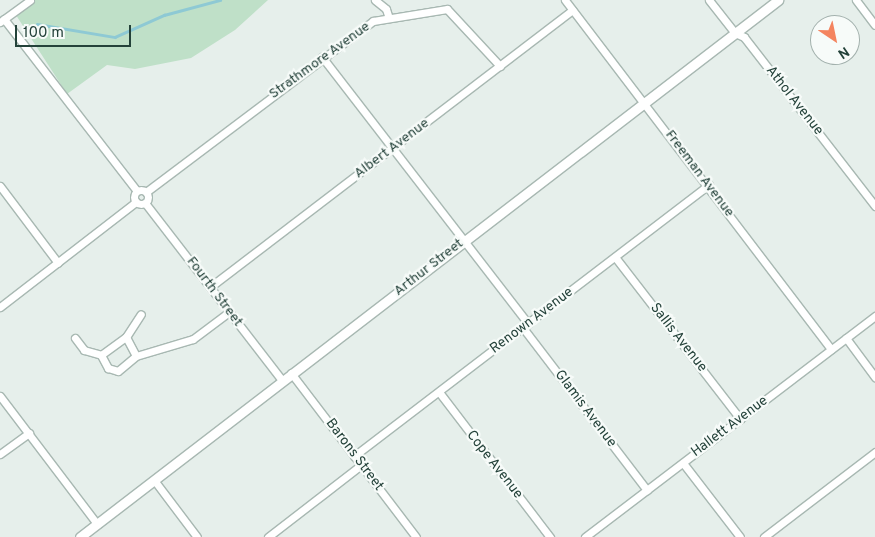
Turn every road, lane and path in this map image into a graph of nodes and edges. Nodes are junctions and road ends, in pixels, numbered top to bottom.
1 (30, 0) edge
2 (375, 0) edge
3 (565, 0) edge
4 (709, 0) edge
5 (778, 0) edge
6 (856, 0) edge
7 (572, 10) junction
8 (389, 18) junction
9 (2, 21) edge
10 (875, 25) edge
11 (735, 33) junction
12 (322, 57) junction
13 (500, 66) junction
14 (645, 103) junction
15 (392, 148) junction
16 (709, 185) junction
17 (0, 186) edge
18 (137, 191) junction
19 (146, 192) junction
20 (136, 202) junction
21 (146, 203) junction
22 (875, 206) edge
23 (463, 241) junction
24 (615, 257) junction
25 (58, 263) junction
26 (210, 286) junction
27 (0, 307) edge
28 (229, 312) junction
29 (142, 314) dead end
30 (875, 316) edge
31 (525, 326) junction
32 (75, 338) dead end
33 (126, 338) junction
34 (846, 338) junction
35 (831, 349) junction
36 (101, 355) junction
37 (136, 356) junction
38 (291, 373) junction
39 (875, 377) edge
40 (282, 380) junction
41 (439, 392) junction
42 (0, 396) edge
43 (740, 419) junction
44 (29, 433) junction
45 (875, 452) edge
46 (0, 454) edge
47 (354, 456) junction
48 (683, 462) junction
49 (361, 465) junction
50 (154, 480) junction
51 (647, 490) junction
52 (97, 524) junction
53 (80, 537) edge
54 (197, 537) edge
55 (268, 537) edge
56 (416, 537) edge
57 (550, 537) edge
58 (585, 537) edge
59 (740, 537) edge
60 (764, 537) edge

1 - 9 street
2 - 8 street
3 - 7 street, Freeman Avenue
4 - 11 street, Athol Avenue
5 - 11 street, Arthur Street
6 - 10 street
7 - 13 street, Albert Avenue
7 - 14 street, Freeman Avenue
8 - 12 street, Strathmore Avenue
8 - 13 street, Strathmore Avenue
9 - 18 street
11 - 14 street, Arthur Street
11 - 22 street, Athol Avenue
12 - 15 street, Glamis Avenue
12 - 19 street, Strathmore Avenue
13 - 15 street, Albert Avenue
14 - 16 street, Freeman Avenue
14 - 23 street, Arthur Street
15 - 23 street, Glamis Avenue
15 - 26 street, Albert Avenue
16 - 24 street, Renown Avenue
16 - 35 street, Freeman Avenue
17 - 25 street
18 - 19 street
18 - 20 street
19 - 21 street
20 - 21 street
20 - 25 street
21 - 26 street, Fourth Street
23 - 31 street, Glamis Avenue
23 - 38 street, Arthur Street
24 - 31 street, Renown Avenue
24 - 43 street, Sallis Avenue
25 - 27 street
26 - 28 street, Fourth Street
28 - 37 street
28 - 40 street, Fourth Street
29 - 33 street
30 - 34 street, Hallett Avenue
31 - 41 street, Renown Avenue
31 - 51 street, Glamis Avenue
32 - 36 street
33 - 36 street
33 - 37 street
34 - 35 street, Hallett Avenue
34 - 39 street
35 - 43 street, Hallett Avenue
36 - 37 street
38 - 40 street, Arthur Street
38 - 47 street, Barons Street
40 - 50 street, Arthur Street
41 - 47 street, Renown Avenue
41 - 57 street, Cope Avenue
42 - 44 street
43 - 48 street, Hallett Avenue
44 - 46 street
44 - 52 street
45 - 60 street
47 - 49 street, Barons Street
48 - 51 street, Hallett Avenue
48 - 59 street
49 - 55 street
49 - 56 street, Barons Street
50 - 52 street, Arthur Street
50 - 54 street
51 - 58 street, Hallett Avenue
52 - 53 street, Arthur Street

